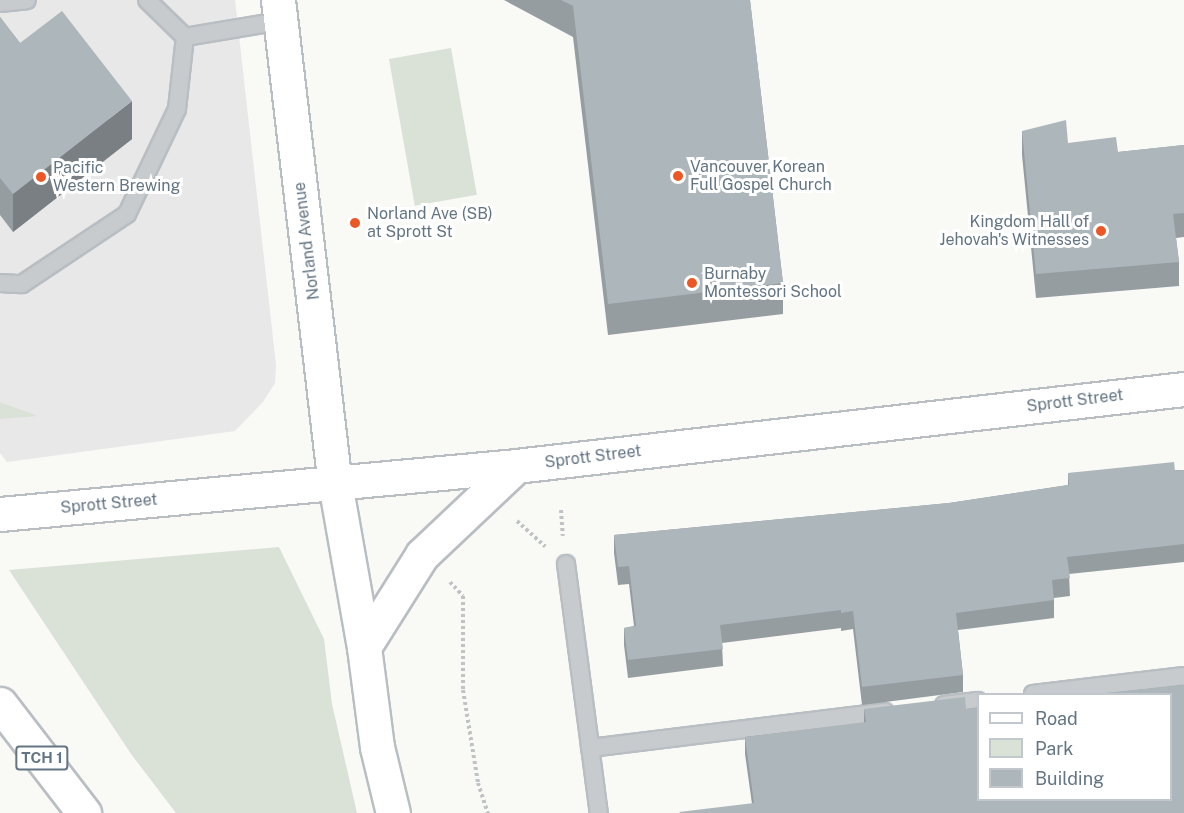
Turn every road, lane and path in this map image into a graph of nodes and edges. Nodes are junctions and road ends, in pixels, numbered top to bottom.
1 (27, 0) edge
2 (147, 0) edge
3 (0, 3) edge
4 (279, 10) edge
5 (185, 37) junction
6 (0, 283) edge
7 (1184, 389) edge
8 (516, 466) junction
9 (335, 483) junction
10 (0, 514) edge
11 (517, 521) dead end
12 (566, 564) joint
13 (444, 575) dead end
14 (364, 647) junction
15 (1184, 676) edge
16 (1041, 693) edge
17 (977, 701) edge
18 (0, 704) edge
19 (932, 707) edge
20 (908, 710) edge
21 (590, 748) junction
22 (84, 813) edge
23 (393, 813) edge
24 (488, 813) edge
25 (599, 813) edge

1 - 3 lane
2 - 5 lane
4 - 5 lane
4 - 9 main road, Norland Avenue
5 - 6 lane
7 - 8 main road, Sprott Street
8 - 9 main road, Sprott Street
8 - 14 main road
9 - 10 main road, Sprott Street
9 - 14 main road, Norland Avenue
11 - 12 path
12 - 21 lane
13 - 24 path
14 - 23 main road, Norland Avenue
15 - 16 lane
17 - 19 lane
18 - 22 main road, TCH 1
20 - 21 lane
21 - 25 lane

